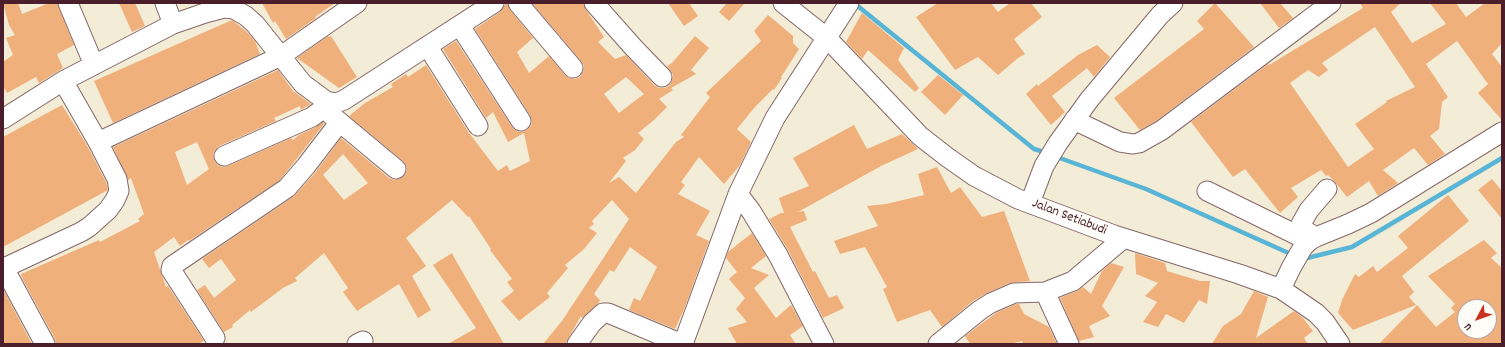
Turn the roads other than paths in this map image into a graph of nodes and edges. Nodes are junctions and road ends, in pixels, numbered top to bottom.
1 (68, 3) edge
2 (165, 3) edge
3 (357, 3) edge
4 (494, 3) edge
5 (518, 3) edge
6 (594, 3) edge
7 (783, 3) edge
8 (1331, 3) edge
9 (1162, 7) edge
10 (845, 10) edge
11 (173, 24) junction
12 (460, 26) junction
13 (827, 38) junction
14 (428, 47) junction
15 (281, 56) junction
16 (94, 65) junction
17 (573, 68) dead end
18 (662, 77) dead end
19 (63, 82) junction
20 (325, 105) junction
21 (3, 118) edge
22 (1074, 120) junction
23 (521, 121) dead end
24 (339, 123) junction
25 (478, 126) dead end
26 (98, 142) junction
27 (1498, 142) edge
28 (224, 156) dead end
29 (396, 169) dead end
30 (1327, 189) dead end
31 (1207, 191) dead end
32 (738, 194) junction
33 (1030, 203) junction
34 (1124, 238) junction
35 (1309, 242) junction
36 (3, 268) edge
37 (1281, 289) junction
38 (1045, 292) junction
39 (215, 338) dead end
40 (45, 344) edge
41 (577, 344) edge
42 (682, 344) edge
43 (824, 344) edge
44 (938, 344) edge
45 (1069, 344) edge
46 (1340, 344) edge

1 - 16 street
2 - 11 street
3 - 15 street
4 - 12 street
5 - 17 street
6 - 18 street
7 - 13 street, Jalan Setiabudi
8 - 22 street
9 - 22 street
10 - 13 street
11 - 15 street
11 - 16 street
12 - 14 street
12 - 23 street
13 - 32 street
13 - 33 street, Jalan Setiabudi
14 - 20 street
14 - 25 street
15 - 20 street
15 - 26 street
16 - 19 street
19 - 21 street
19 - 26 street
20 - 24 street
20 - 28 street
22 - 33 street
24 - 29 street
24 - 39 street
26 - 36 street
27 - 35 street
30 - 35 street
31 - 35 street
32 - 42 street
32 - 43 street
33 - 34 street, Jalan Setiabudi
34 - 37 street, Jalan Setiabudi
34 - 38 street
35 - 37 street
36 - 40 street
37 - 46 street, Jalan Setiabudi
38 - 44 street
38 - 45 street
41 - 42 street

